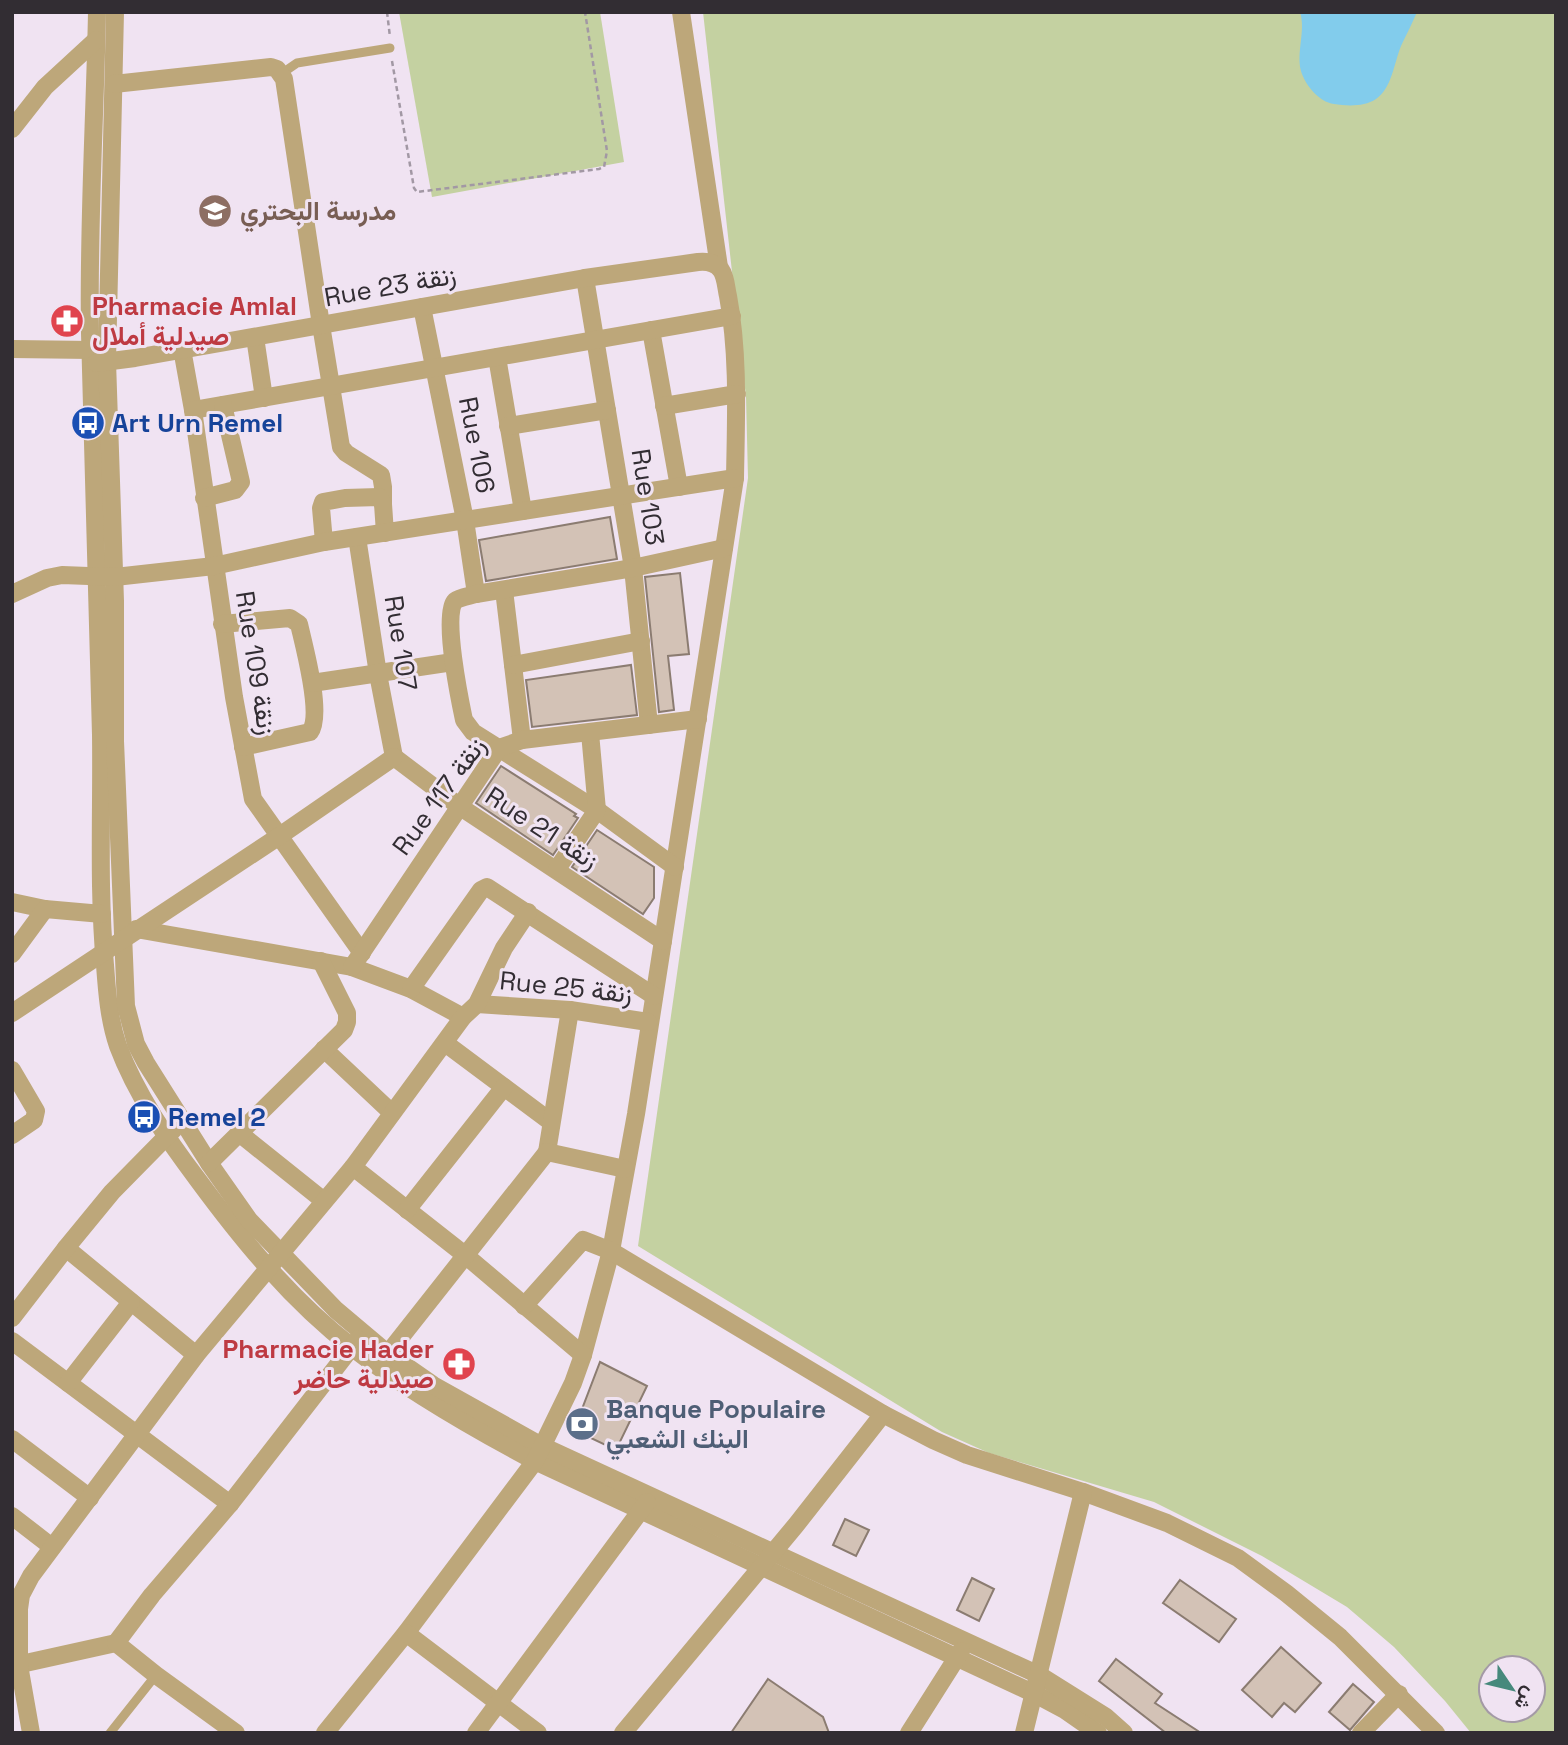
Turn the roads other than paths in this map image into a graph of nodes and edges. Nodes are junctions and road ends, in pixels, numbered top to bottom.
1 (97, 12) edge
2 (115, 12) edge
3 (681, 12) edge
4 (96, 40) junction
5 (390, 48) road end
6 (281, 74) junction
7 (114, 84) junction
8 (19, 107) edge
9 (12, 129) edge
10 (719, 267) junction
11 (585, 278) junction
12 (422, 307) junction
13 (732, 316) junction
14 (321, 325) junction
15 (651, 330) junction
16 (255, 337) junction
17 (595, 340) junction
18 (12, 349) edge
19 (182, 349) junction
20 (497, 357) junction
21 (96, 358) junction
22 (435, 368) junction
23 (332, 387) junction
24 (737, 394) junction
25 (264, 398) junction
26 (223, 405) junction
27 (664, 406) junction
28 (193, 410) junction
29 (607, 410) junction
30 (508, 426) junction
31 (735, 478) junction
32 (679, 487) junction
33 (621, 496) junction
34 (204, 498) junction
35 (383, 504) junction
36 (523, 511) junction
37 (465, 520) junction
38 (386, 533) junction
39 (358, 537) junction
40 (324, 542) junction
41 (724, 548) junction
42 (214, 566) junction
43 (633, 568) junction
44 (95, 575) junction
45 (115, 577) junction
46 (504, 590) junction
47 (12, 594) edge
48 (476, 594) junction
49 (222, 624) junction
50 (641, 641) junction
51 (453, 662) junction
52 (513, 665) junction
53 (378, 674) junction
54 (312, 683) junction
55 (698, 719) junction
56 (649, 725) junction
57 (590, 733) junction
58 (523, 740) junction
59 (243, 747) junction
60 (499, 748) junction
61 (394, 757) junction
62 (459, 806) junction
63 (597, 810) junction
64 (278, 837) junction
65 (675, 867) junction
66 (557, 869) junction
67 (12, 902) edge
68 (45, 909) junction
69 (528, 912) junction
70 (102, 914) junction
71 (129, 934) junction
72 (663, 941) junction
73 (103, 950) junction
74 (12, 954) edge
75 (357, 960) junction
76 (321, 961) junction
77 (411, 989) junction
78 (653, 996) junction
79 (477, 1004) junction
80 (570, 1010) junction
81 (12, 1013) edge
82 (463, 1017) junction
83 (648, 1022) junction
84 (444, 1043) junction
85 (324, 1049) junction
86 (12, 1070) edge
87 (504, 1087) junction
88 (392, 1113) junction
89 (182, 1122) junction
90 (551, 1122) junction
91 (239, 1133) junction
92 (167, 1134) junction
93 (12, 1135) edge
94 (547, 1152) junction
95 (209, 1163) junction
96 (353, 1167) junction
97 (625, 1169) junction
98 (324, 1201) junction
99 (407, 1210) junction
100 (66, 1248) junction
101 (611, 1251) junction
102 (465, 1255) junction
103 (274, 1262) junction
104 (131, 1302) junction
105 (524, 1306) junction
106 (12, 1318) edge
107 (12, 1340) edge
108 (357, 1340) junction
109 (196, 1355) junction
110 (583, 1355) junction
111 (382, 1360) junction
112 (68, 1383) junction
113 (883, 1414) junction
114 (137, 1436) junction
115 (12, 1439) edge
116 (538, 1454) junction
117 (1083, 1493) junction
118 (90, 1498) junction
119 (230, 1504) junction
120 (646, 1504) junction
121 (12, 1516) edge
122 (52, 1547) junction
123 (768, 1560) junction
124 (19, 1587) edge
125 (406, 1633) junction
126 (966, 1642) junction
127 (116, 1643) junction
128 (957, 1658) junction
129 (16, 1666) edge
130 (156, 1675) junction
131 (1039, 1675) junction
132 (1035, 1694) junction
133 (1399, 1694) junction
134 (499, 1703) junction
135 (32, 1733) edge
136 (110, 1733) edge
137 (236, 1733) edge
138 (325, 1733) edge
139 (476, 1733) edge
140 (538, 1733) edge
141 (623, 1733) edge
142 (909, 1733) edge
143 (1024, 1733) edge
144 (1098, 1733) edge
145 (1124, 1733) edge
146 (1362, 1733) edge
147 (1436, 1733) edge

1 - 4 street
2 - 7 street
3 - 10 street
4 - 8 street
4 - 21 street
5 - 6 lane
6 - 7 street
6 - 14 street
7 - 21 street
8 - 9 street
10 - 11 street, Rue 23 زنقة
10 - 13 street
11 - 12 street, Rue 23 زنقة
11 - 17 street, Rue 103
12 - 14 street, Rue 23 زنقة
12 - 22 street, Rue 106
13 - 15 street
13 - 24 street
14 - 16 street, Rue 23 زنقة
14 - 23 street
15 - 17 street
15 - 27 street
16 - 19 street, Rue 23 زنقة
16 - 25 street
17 - 20 street
17 - 29 street, Rue 103
18 - 21 street, Rue 23 زنقة
19 - 21 street, Rue 23 زنقة
19 - 28 street, Rue 109 زنقة
20 - 22 street
20 - 30 street
21 - 44 street
21 - 45 street
22 - 23 street
22 - 37 street, Rue 106
23 - 25 street
23 - 35 street
24 - 27 street
24 - 31 street
25 - 26 street
26 - 28 street
26 - 34 street
27 - 32 street
28 - 34 street, Rue 109 زنقة
29 - 30 street
29 - 33 street, Rue 103
30 - 36 street
31 - 32 street
31 - 41 street
32 - 33 street
33 - 36 street
33 - 43 street, Rue 103
34 - 42 street, Rue 109 زنقة
35 - 38 street
35 - 40 street
36 - 37 street
37 - 38 street
37 - 48 street, Rue 106
38 - 39 street
39 - 40 street
39 - 53 street, Rue 107
40 - 42 street
41 - 43 street
41 - 55 street
42 - 45 street
42 - 49 street, Rue 109 زنقة
43 - 46 street
43 - 50 street, Rue 103
44 - 45 street
44 - 47 street
44 - 70 street
45 - 71 street
46 - 48 street
46 - 52 street
48 - 51 street
49 - 54 street
49 - 59 street, Rue 109 زنقة
50 - 52 street
50 - 56 street, Rue 103
51 - 53 street
51 - 60 street
52 - 58 street
53 - 54 street
53 - 61 street, Rue 107
54 - 59 street
55 - 56 street, Rue 117 زنقة
55 - 65 street
56 - 57 street, Rue 117 زنقة
57 - 58 street, Rue 117 زنقة
57 - 63 street
58 - 60 street, Rue 117 زنقة
59 - 64 street, Rue 109 زنقة
60 - 62 street, Rue 117 زنقة
60 - 63 street
61 - 62 street, Rue 21 زنقة
61 - 64 street
62 - 66 street, Rue 21 زنقة
62 - 75 street, Rue 117 زنقة
63 - 65 street
63 - 66 street
64 - 71 street
64 - 75 street, Rue 109 زنقة
65 - 72 street
66 - 72 street, Rue 21 زنقة
67 - 68 street
68 - 70 street
68 - 74 street
69 - 77 street
69 - 78 street
69 - 79 street
70 - 73 street
71 - 73 street
71 - 76 street
71 - 89 street
72 - 78 street
73 - 81 street
73 - 92 street
75 - 76 street
75 - 77 street
76 - 85 street
77 - 82 street
78 - 83 street
79 - 80 street, Rue 25 زنقة
79 - 82 street
80 - 83 street, Rue 25 زنقة
80 - 90 street
82 - 84 street
83 - 97 street
84 - 87 street
84 - 88 street
85 - 88 street
85 - 91 street
86 - 93 street
87 - 90 street
87 - 99 street
88 - 96 street
89 - 92 street
89 - 95 street
90 - 94 street
91 - 95 street
91 - 98 street
92 - 100 street
92 - 103 street
94 - 97 street
94 - 102 street
95 - 103 street
96 - 98 street
96 - 99 street
97 - 101 street
98 - 103 street
99 - 102 street
100 - 104 street
100 - 106 street
101 - 105 street
101 - 110 street
101 - 113 street
102 - 105 street
102 - 111 street
103 - 108 street
103 - 109 street
104 - 109 street
104 - 112 street
105 - 110 street
107 - 112 street
108 - 111 street
108 - 119 street
109 - 114 street
110 - 116 street
111 - 116 street
112 - 114 street
113 - 117 street
113 - 123 street
114 - 118 street
114 - 119 street
115 - 118 street
116 - 120 street
116 - 125 street
117 - 131 street
117 - 133 street
118 - 122 street
119 - 127 street
120 - 123 street
120 - 134 street
121 - 122 street
122 - 124 street
123 - 126 street
123 - 128 street
123 - 141 street
124 - 129 street
125 - 134 street
125 - 138 street
126 - 128 street
126 - 131 street
127 - 129 street
127 - 130 street
128 - 132 street
128 - 142 street
129 - 135 street
130 - 136 lane
130 - 137 street
131 - 132 street
131 - 145 street
132 - 143 street
132 - 144 street
133 - 146 street
133 - 147 street
134 - 139 street
134 - 140 street

